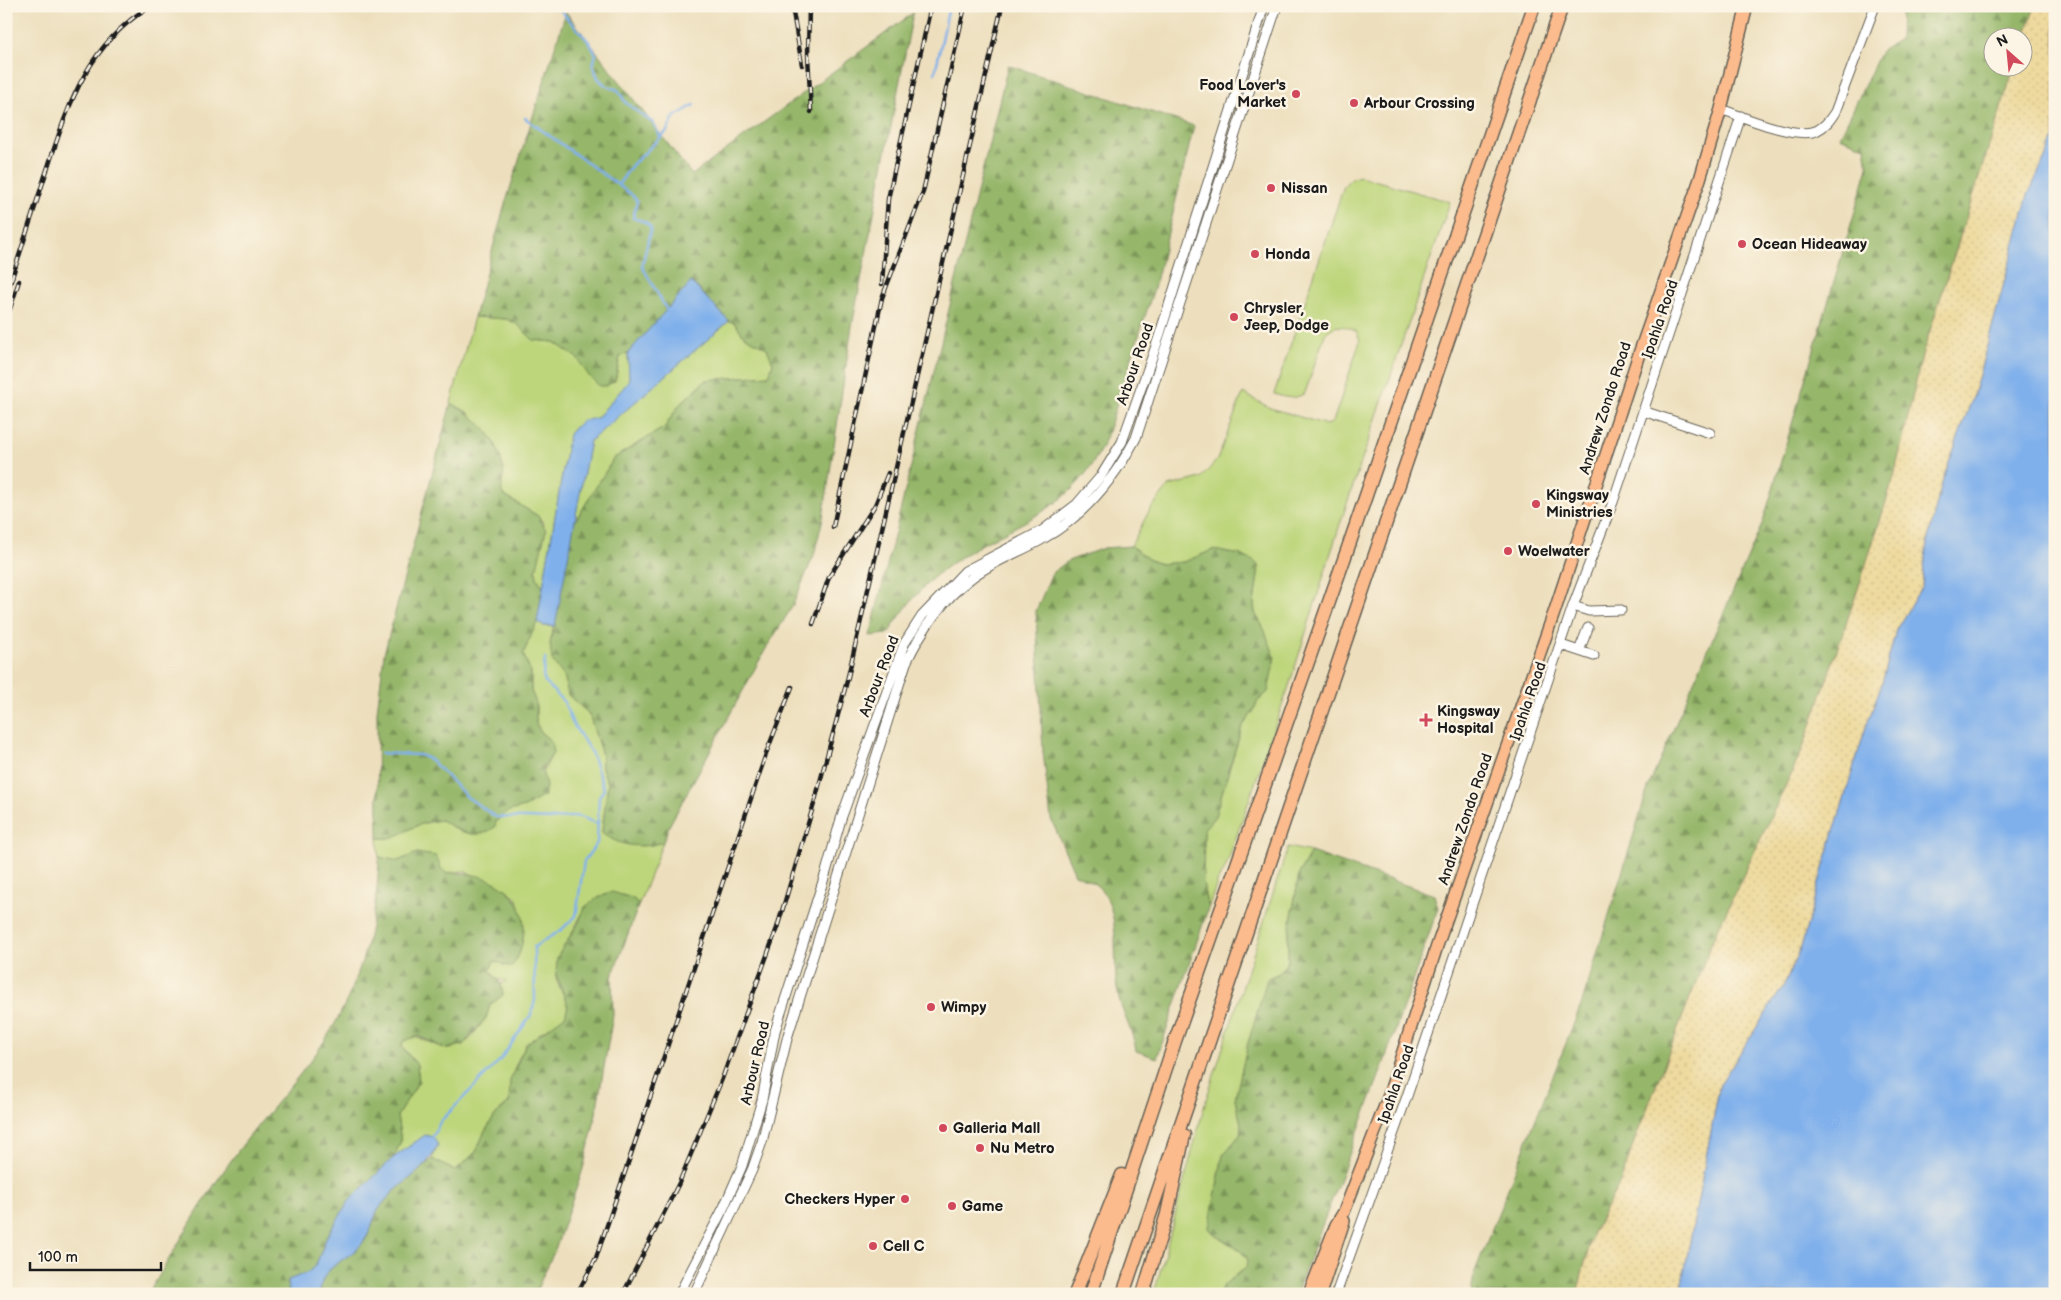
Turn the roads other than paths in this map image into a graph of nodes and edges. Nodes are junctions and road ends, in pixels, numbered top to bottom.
1 (1264, 6) edge
2 (1277, 6) edge
3 (1534, 6) edge
4 (1562, 6) edge
5 (1747, 6) edge
6 (1875, 6) edge
7 (1721, 109) junction
8 (1741, 116) junction
9 (1643, 412) junction
10 (1710, 433) dead end
11 (1573, 606) junction
12 (1621, 610) dead end
13 (1588, 628) dead end
14 (1561, 645) junction
15 (1579, 651) junction
16 (1594, 656) dead end
17 (1175, 1041) junction
18 (1196, 1076) junction
19 (724, 1207) junction
20 (733, 1212) junction
21 (1344, 1212) junction
22 (678, 1294) edge
23 (694, 1294) edge
24 (1075, 1294) edge
25 (1091, 1294) edge
26 (1123, 1294) edge
27 (1143, 1294) edge
28 (1309, 1294) edge
29 (1320, 1294) edge
30 (1336, 1294) edge

1 - 19 street, Arbour Road
2 - 20 street, Arbour Road
3 - 17 highway
4 - 18 highway
5 - 7 main road, Andrew Zondo Road
6 - 8 street
7 - 8 street
7 - 21 main road, Andrew Zondo Road
8 - 9 street, Ipahla Road
9 - 10 street
9 - 11 street, Ipahla Road
11 - 12 street
11 - 14 street, Ipahla Road
13 - 15 street
14 - 15 street
14 - 30 street, Ipahla Road
15 - 16 street
17 - 24 highway
17 - 25 highway
18 - 26 highway
18 - 27 highway
19 - 20 street
19 - 22 street, Arbour Road
20 - 23 street, Arbour Road
21 - 28 main road, Andrew Zondo Road
21 - 29 main road, Andrew Zondo Road

